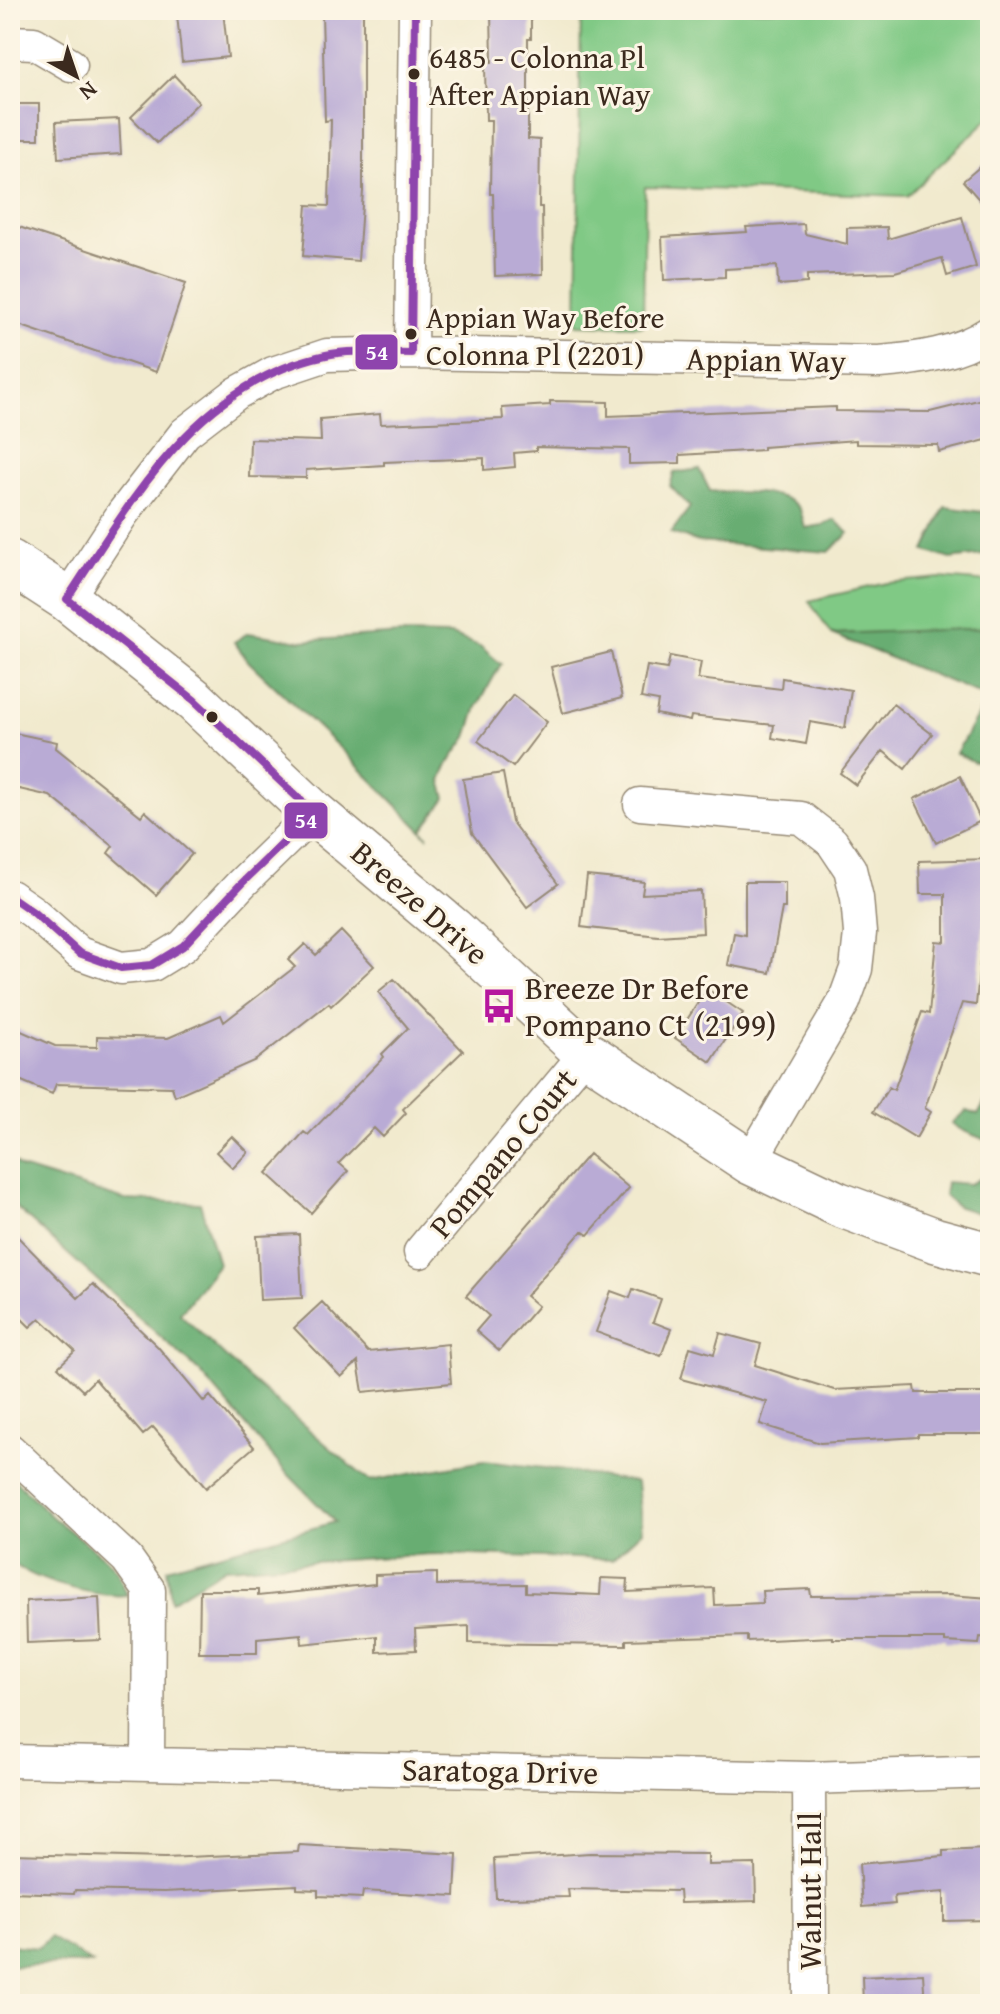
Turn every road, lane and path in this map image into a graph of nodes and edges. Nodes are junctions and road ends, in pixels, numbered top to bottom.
1 (415, 10) edge
2 (10, 42) edge
3 (71, 65) dead end
4 (990, 332) edge
5 (411, 353) junction
6 (10, 562) edge
7 (67, 599) junction
8 (640, 804) dead end
9 (314, 813) junction
10 (10, 896) edge
11 (586, 1053) junction
12 (750, 1162) junction
13 (420, 1252) dead end
14 (990, 1255) edge
15 (10, 1450) edge
16 (10, 1761) edge
17 (148, 1762) junction
18 (990, 1772) edge
19 (809, 1778) junction
20 (810, 2004) edge

1 - 5 street
2 - 3 street
4 - 5 street, Appian Way
5 - 7 street, Appian Way
6 - 7 street, Breeze Drive
7 - 9 street, Breeze Drive
8 - 12 street
9 - 10 street
9 - 11 street, Breeze Drive
11 - 12 street, Breeze Drive
11 - 13 street, Pompano Court
12 - 14 street, Breeze Drive
15 - 17 street
16 - 17 street, Saratoga Drive
17 - 19 street, Saratoga Drive
18 - 19 street, Saratoga Drive
19 - 20 street, Walnut Hall

